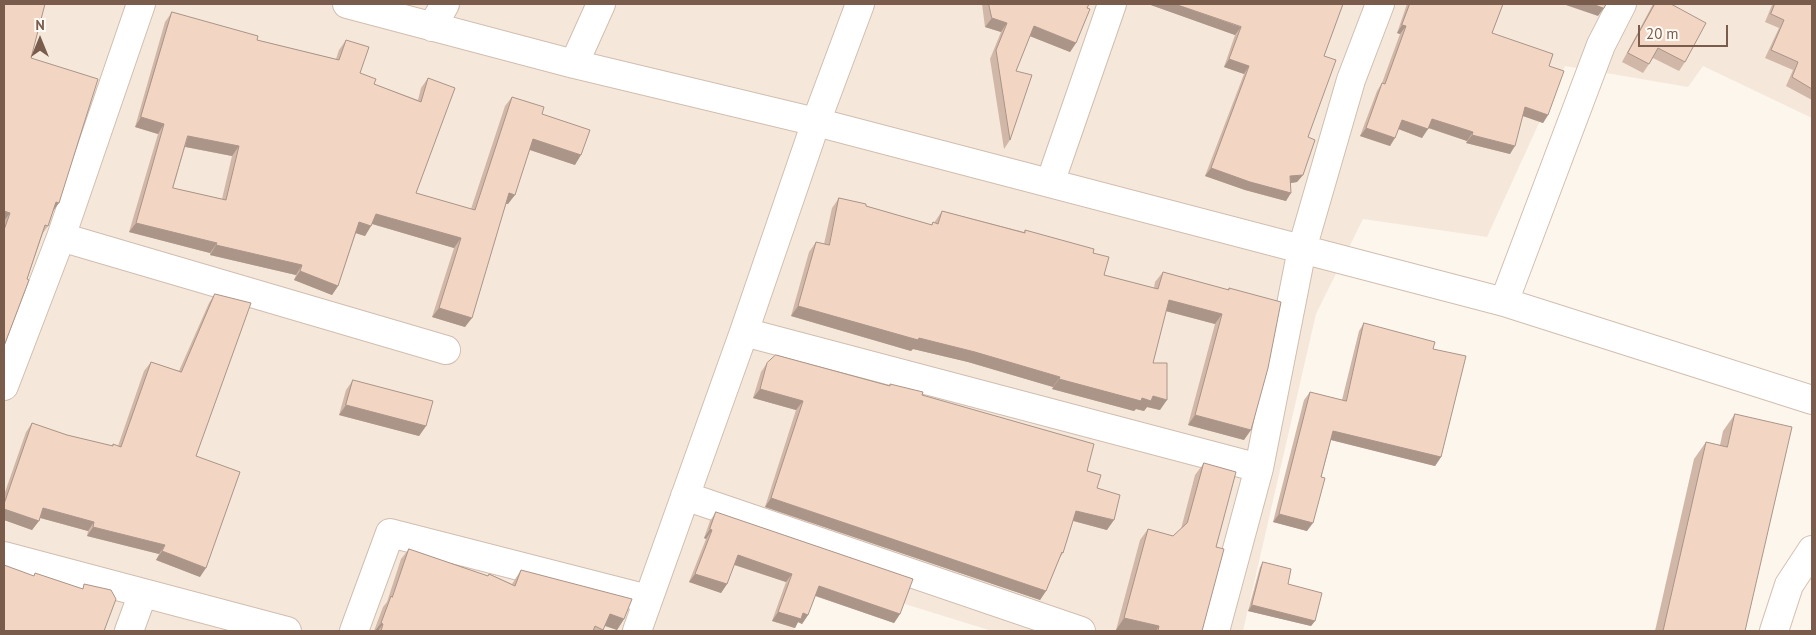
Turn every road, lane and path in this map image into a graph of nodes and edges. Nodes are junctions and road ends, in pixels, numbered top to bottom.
1 (142, 4) edge
2 (347, 4) edge
3 (601, 4) edge
4 (860, 4) edge
5 (1112, 4) edge
6 (1380, 4) edge
7 (1622, 4) edge
8 (438, 15) edge
9 (574, 64) junction
10 (816, 122) junction
11 (1050, 183) junction
12 (61, 237) junction
13 (1302, 249) junction
14 (1504, 302) junction
15 (744, 332) junction
16 (446, 350) dead end
17 (4, 386) edge
18 (1812, 400) edge
19 (1259, 468) junction
20 (685, 496) junction
21 (1812, 550) edge
22 (4, 556) edge
23 (144, 593) junction
24 (648, 599) junction
25 (129, 631) edge
26 (287, 631) edge
27 (354, 631) edge
28 (637, 631) edge
29 (1081, 631) edge
30 (1215, 631) edge
31 (1774, 631) edge

1 - 12 street
2 - 8 street
3 - 9 street
4 - 10 street
5 - 11 street
6 - 13 street
7 - 14 street
8 - 9 street
9 - 10 street
10 - 11 street
10 - 15 street
11 - 13 street
12 - 16 street
12 - 17 street
13 - 14 street
13 - 19 street
14 - 18 street
15 - 19 street
15 - 20 street
19 - 30 street
20 - 24 street
20 - 29 street
21 - 31 street
22 - 23 street
23 - 25 street
23 - 26 street
24 - 27 street
24 - 28 street

